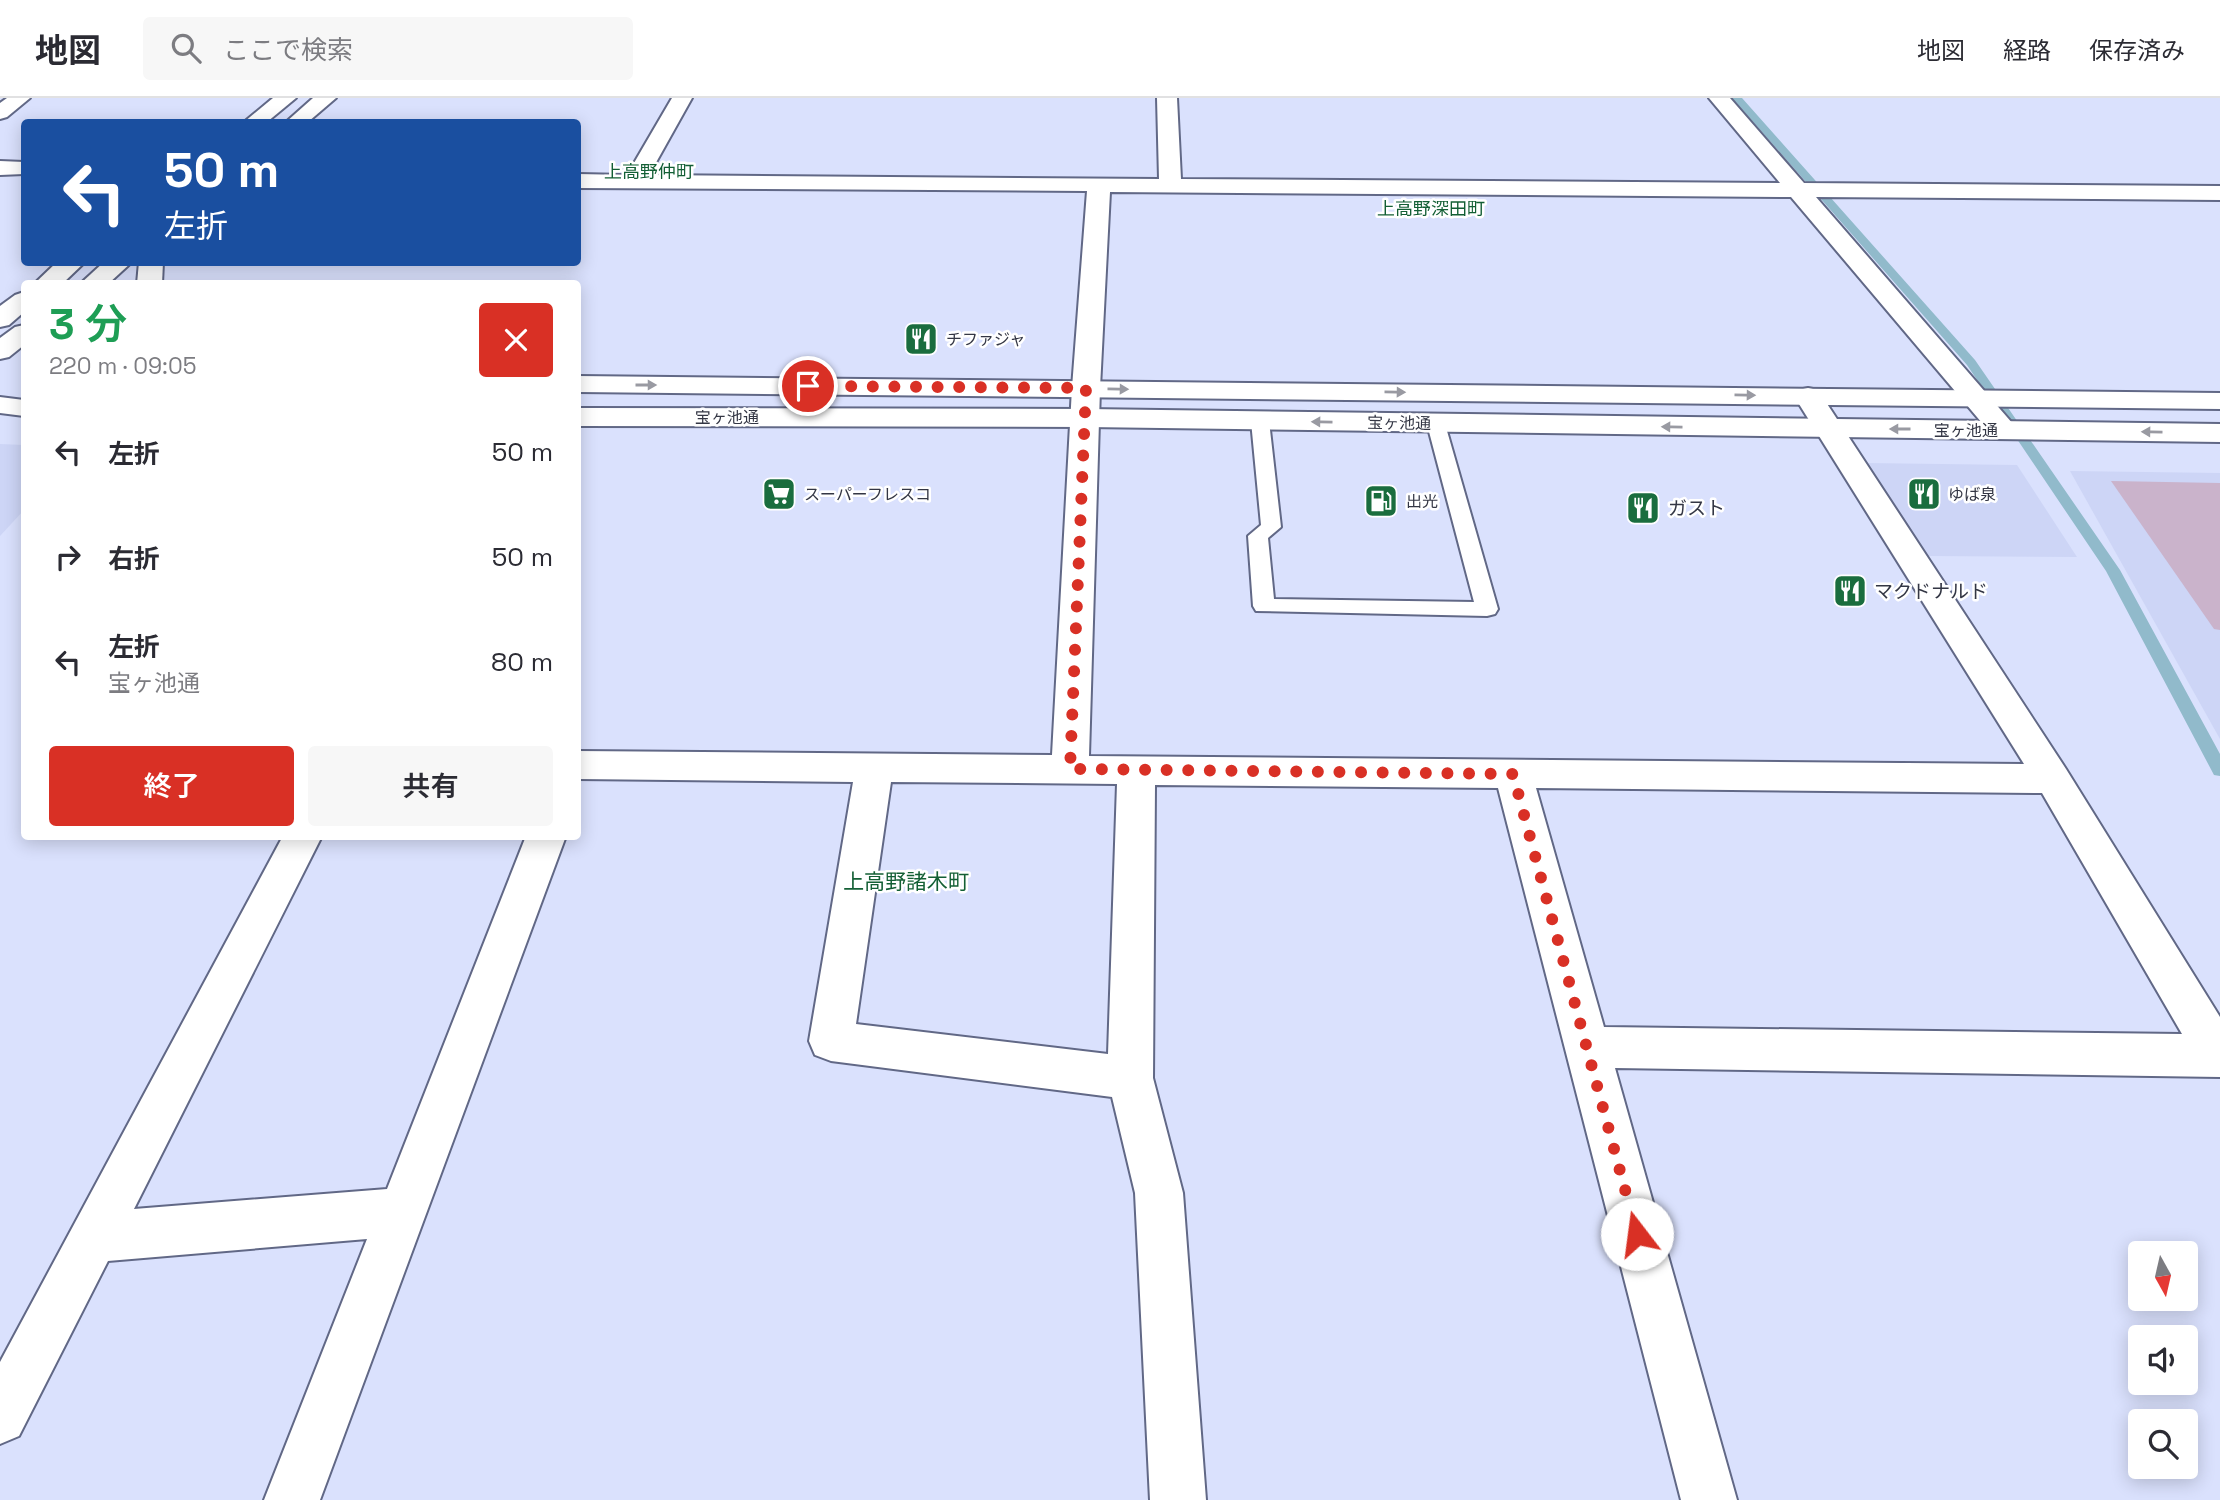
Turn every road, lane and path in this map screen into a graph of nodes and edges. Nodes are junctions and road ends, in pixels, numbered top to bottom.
1 (20, 98) edge
2 (285, 98) edge
3 (326, 98) edge
4 (682, 98) edge
5 (1167, 98) edge
6 (1719, 98) edge
7 (0, 113) edge
8 (258, 119) edge
9 (300, 119) edge
10 (0, 168) edge
11 (21, 168) edge
12 (581, 181) edge
13 (634, 181) junction
14 (1098, 185) junction
15 (1171, 185) junction
16 (1797, 190) junction
17 (2220, 193) edge
18 (68, 266) edge
19 (115, 266) edge
20 (51, 280) edge
21 (97, 280) edge
22 (21, 302) edge
23 (0, 318) edge
24 (21, 335) edge
25 (0, 351) edge
26 (4, 389) edge
27 (581, 389) edge
28 (1808, 396) junction
29 (1976, 398) junction
30 (2220, 401) edge
31 (1087, 403) junction
32 (21, 405) edge
33 (581, 416) edge
34 (1260, 421) junction
35 (1436, 424) junction
36 (1828, 429) junction
37 (2003, 430) junction
38 (2220, 433) edge
39 (581, 765) edge
40 (873, 767) junction
41 (1070, 769) junction
42 (1136, 770) junction
43 (1513, 774) junction
44 (2053, 779) junction
45 (301, 840) edge
46 (544, 840) edge
47 (1586, 1047) junction
48 (2219, 1056) edge
49 (1130, 1078) junction
50 (402, 1212) junction
51 (94, 1237) junction
52 (0, 1417) edge
53 (292, 1500) edge
54 (1178, 1500) edge
55 (1709, 1500) edge

1 - 7 street
2 - 8 street
3 - 9 street
4 - 13 street
5 - 15 street
6 - 16 street
10 - 11 street
12 - 13 street
13 - 14 street
14 - 15 street
14 - 31 street
15 - 16 street
16 - 17 street
16 - 29 street
18 - 20 street
19 - 21 street
22 - 23 street
24 - 25 street
26 - 32 street
27 -> 31 street, 宝ヶ池通
28 - 29 street, 宝ヶ池通
31 -> 28 street, 宝ヶ池通
28 - 36 street
29 - 30 street, 宝ヶ池通
29 - 37 street
31 - 33 street, 宝ヶ池通
31 - 34 street, 宝ヶ池通
31 - 41 street
35 -> 34 street, 宝ヶ池通
34 - 35 lane
36 -> 35 street, 宝ヶ池通
37 -> 36 street, 宝ヶ池通
36 - 44 street
38 -> 37 street, 宝ヶ池通
39 - 40 street
40 - 41 street
40 - 49 street
41 - 42 street
42 - 43 street
42 - 49 street
43 - 44 street
43 - 47 street
44 - 48 street
45 - 51 street
46 - 50 street
47 - 48 street
47 - 55 street
49 - 54 street
50 - 51 street
50 - 53 street
51 - 52 street

